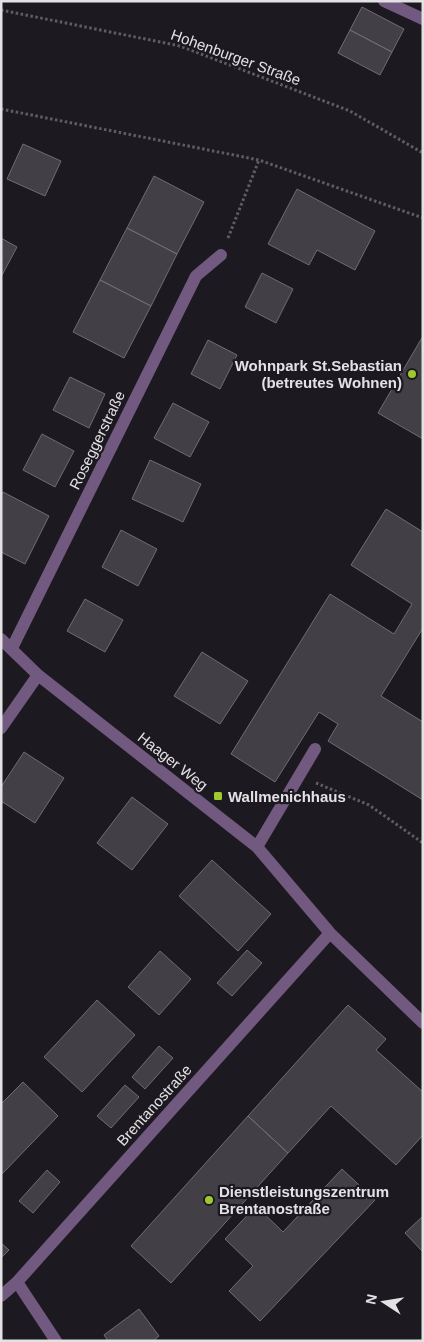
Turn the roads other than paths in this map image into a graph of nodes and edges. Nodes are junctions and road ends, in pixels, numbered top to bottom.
1 (384, 1) edge
2 (423, 19) edge
3 (221, 255) road end
4 (1, 639) edge
5 (12, 648) junction
6 (38, 675) junction
7 (1, 728) edge
8 (315, 749) dead end
9 (257, 848) junction
10 (330, 933) junction
11 (423, 1023) edge
12 (17, 1282) junction
13 (1, 1296) edge
14 (56, 1341) edge

1 - 2 street
3 - 5 street, Roseggerstraße
4 - 5 street, Haager Weg
5 - 6 street, Haager Weg
6 - 7 street
6 - 9 street, Haager Weg
8 - 9 street
9 - 10 street, Haager Weg
10 - 11 street, Haager Weg
10 - 12 street, Brentanostraße
12 - 13 street, Brentanostraße
12 - 14 street

